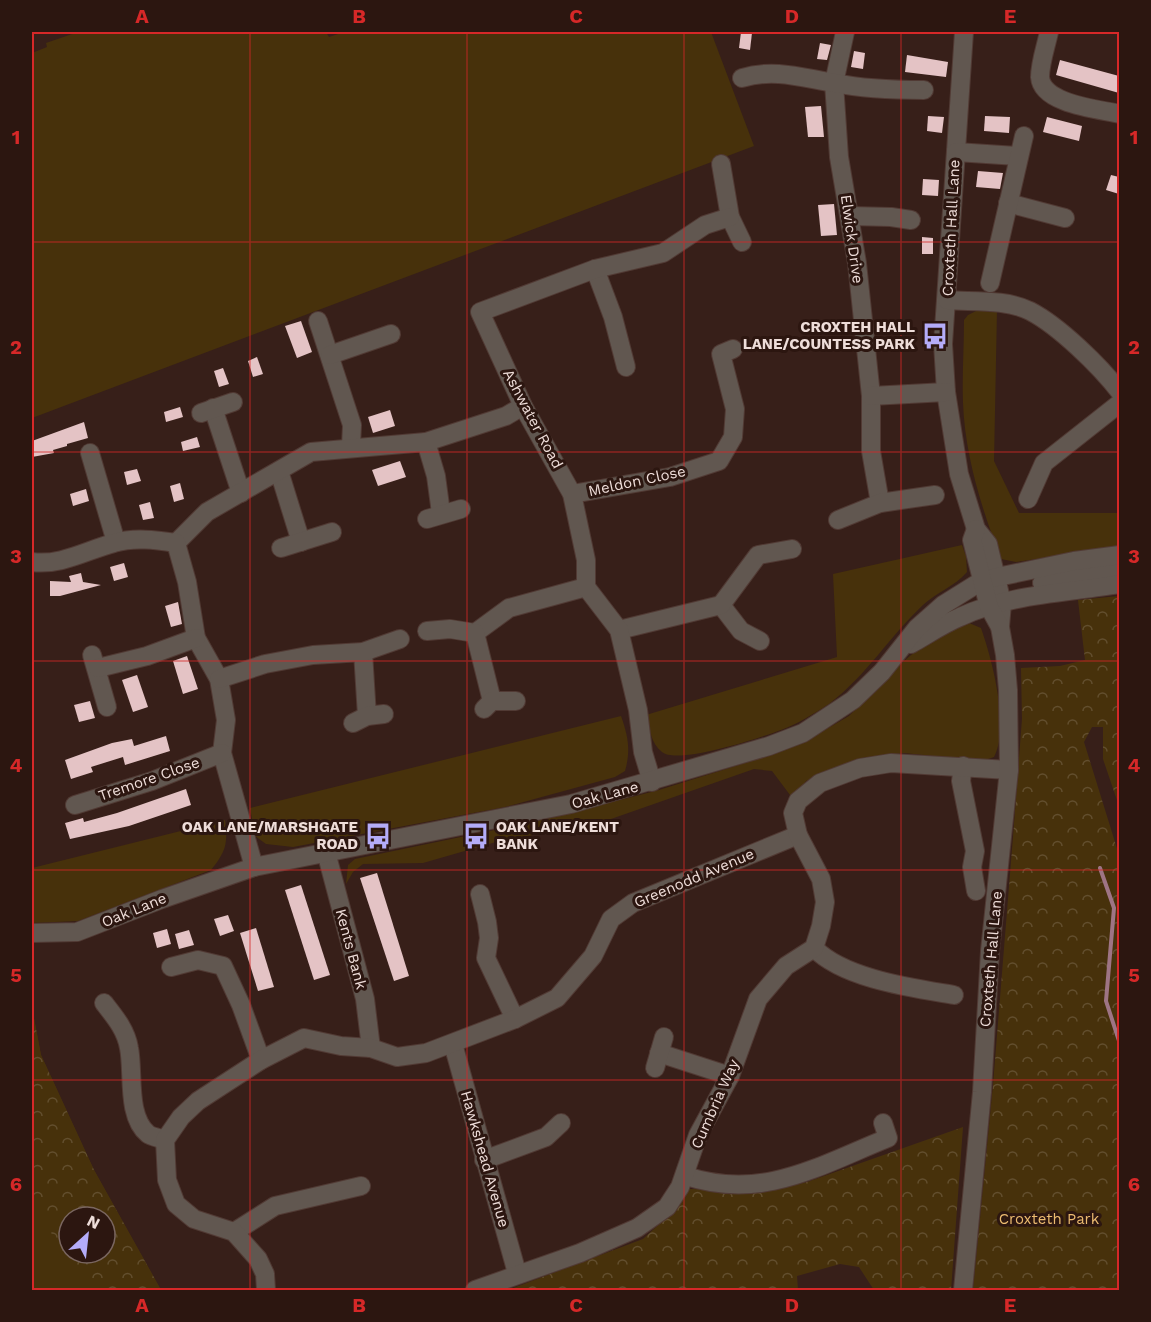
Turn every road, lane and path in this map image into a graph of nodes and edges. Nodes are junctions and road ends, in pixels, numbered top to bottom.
1 (845, 32) edge
2 (964, 32) edge
3 (1049, 32) edge
4 (742, 78) dead end
5 (834, 83) junction
6 (924, 90) dead end
7 (1119, 114) edge
8 (1024, 136) dead end
9 (956, 152) junction
10 (1017, 156) junction
11 (721, 164) dead end
12 (1008, 203) junction
13 (850, 216) junction
14 (730, 217) junction
15 (911, 220) dead end
16 (1067, 220) dead end
17 (742, 242) dead end
18 (595, 269) junction
19 (996, 275) dead end
20 (947, 300) junction
21 (318, 321) dead end
22 (392, 334) dead end
23 (733, 349) dead end
24 (330, 356) junction
25 (626, 367) dead end
26 (946, 392) junction
27 (1119, 392) edge
28 (871, 396) junction
29 (233, 402) dead end
30 (1119, 404) edge
31 (523, 406) junction
32 (426, 442) junction
33 (351, 446) junction
34 (90, 453) dead end
35 (279, 471) junction
36 (241, 493) junction
37 (572, 494) junction
38 (935, 495) dead end
39 (1028, 499) dead end
40 (880, 503) junction
41 (461, 509) dead end
42 (838, 520) dead end
43 (332, 532) dead end
44 (116, 542) junction
45 (301, 542) junction
46 (176, 543) junction
47 (281, 548) dead end
48 (792, 549) dead end
49 (1119, 555) edge
50 (32, 562) edge
51 (1119, 572) edge
52 (1119, 584) edge
53 (586, 587) junction
54 (994, 591) junction
55 (721, 605) junction
56 (619, 630) junction
57 (427, 631) dead end
58 (475, 633) junction
59 (196, 638) junction
60 (400, 639) dead end
61 (760, 641) dead end
62 (904, 647) junction
63 (363, 652) junction
64 (219, 679) junction
65 (516, 701) dead end
66 (107, 707) dead end
67 (368, 718) dead end
68 (222, 753) junction
69 (963, 766) junction
70 (1009, 770) junction
71 (652, 782) junction
72 (75, 805) dead end
73 (798, 835) junction
74 (326, 852) junction
75 (255, 867) junction
76 (976, 891) dead end
77 (480, 894) dead end
78 (32, 933) edge
79 (814, 948) junction
80 (171, 967) dead end
81 (954, 995) dead end
82 (104, 1003) dead end
83 (515, 1019) junction
84 (453, 1044) junction
85 (371, 1048) junction
86 (660, 1053) dead end
87 (261, 1060) junction
88 (730, 1076) junction
89 (561, 1123) dead end
90 (883, 1123) dead end
91 (165, 1140) junction
92 (484, 1160) junction
93 (686, 1176) junction
94 (361, 1186) dead end
95 (234, 1232) junction
96 (517, 1273) junction
97 (266, 1290) edge
98 (475, 1290) edge
99 (963, 1290) edge

1 - 5 street, Elwick Drive
2 - 9 street, Croxteth Hall Lane
3 - 7 street
4 - 5 street
5 - 6 street
5 - 13 street, Elwick Drive
8 - 10 street
9 - 10 street
9 - 20 street, Croxteth Hall Lane
10 - 12 street
11 - 14 street
12 - 16 street
12 - 19 street
13 - 15 street
13 - 28 street, Elwick Drive
14 - 17 street
14 - 18 street, Ashwater Road
18 - 25 street
18 - 31 street, Ashwater Road
20 - 26 street, Croxteth Hall Lane
20 - 27 street
21 - 24 street
22 - 24 street
23 - 37 street, Meldon Close
24 - 33 street
26 - 28 street
26 - 54 street, Croxteth Hall Lane
28 - 40 street, Elwick Drive
29 - 36 street
30 - 39 street
31 - 32 street
31 - 37 street, Ashwater Road
32 - 33 street
32 - 41 street
33 - 35 street
34 - 44 street
35 - 36 street
35 - 45 street
36 - 46 street
37 - 53 street, Ashwater Road
38 - 40 street
40 - 42 street
43 - 45 street
44 - 46 street
44 - 50 street
45 - 47 street
46 - 59 street
48 - 55 street
49 - 54 street
51 - 54 street
52 - 54 street
53 - 56 street
53 - 58 street
54 - 62 street, Oak Lane
54 - 62 street, Oak Lane
54 - 70 street, Croxteth Hall Lane
55 - 56 street
55 - 61 street
56 - 71 street
57 - 58 street
58 - 65 street
59 - 64 street
59 - 66 street
60 - 63 street
62 - 71 street, Oak Lane
63 - 64 street
63 - 67 street
64 - 68 street
68 - 72 street, Tremore Close
68 - 75 street
69 - 70 street
69 - 73 street
69 - 76 street
70 - 99 street, Croxteth Hall Lane
71 - 74 street, Oak Lane
73 - 79 street
73 - 83 street, Greenodd Avenue
74 - 75 street, Oak Lane
74 - 85 street, Kents Bank
75 - 78 street, Oak Lane
77 - 83 street
79 - 81 street
79 - 88 street, Cumbria Way
80 - 87 street
82 - 91 street
83 - 84 street, Greenodd Avenue
84 - 85 street, Greenodd Avenue
84 - 92 street, Hawkshead Avenue
85 - 87 street, Greenodd Avenue
86 - 88 street
87 - 91 street, Greenodd Avenue
88 - 93 street, Cumbria Way
89 - 92 street
90 - 93 street
91 - 95 street
92 - 96 street, Hawkshead Avenue
93 - 96 street, Cumbria Way
94 - 95 street
95 - 97 street
96 - 98 street, Cumbria Way

